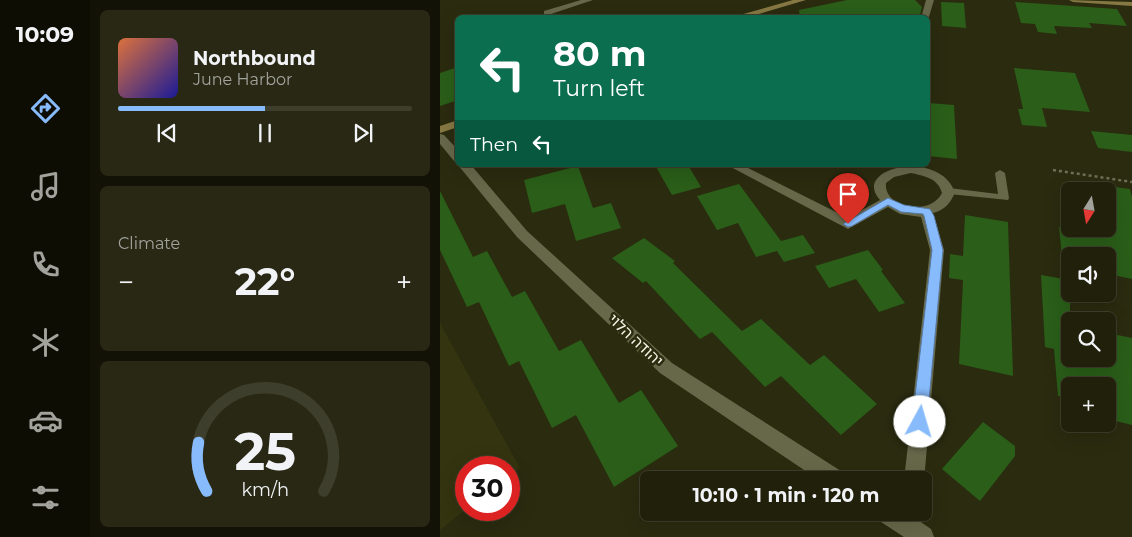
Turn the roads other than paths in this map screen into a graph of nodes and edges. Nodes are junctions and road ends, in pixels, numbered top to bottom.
1 (551, 0) edge
2 (589, 0) edge
3 (802, 0) edge
4 (930, 0) edge
5 (1073, 0) edge
6 (1132, 4) edge
7 (547, 15) edge
8 (743, 15) edge
9 (926, 15) edge
10 (455, 124) edge
11 (440, 130) edge
12 (440, 137) edge
13 (455, 154) edge
14 (466, 167) edge
15 (737, 167) edge
16 (900, 167) edge
17 (1000, 173) dead end
18 (949, 191) junction
19 (888, 201) junction
20 (926, 211) junction
21 (823, 471) edge
22 (915, 471) edge

1 - 7 street
2 - 7 street
3 - 8 street
4 - 9 street
5 - 6 street
10 - 11 street
12 - 13 street
14 - 21 street, יהודה הלוי
15 - 19 street
16 - 18 street
16 - 19 street
17 - 18 lane
18 - 20 street
19 - 20 street
20 - 22 street

